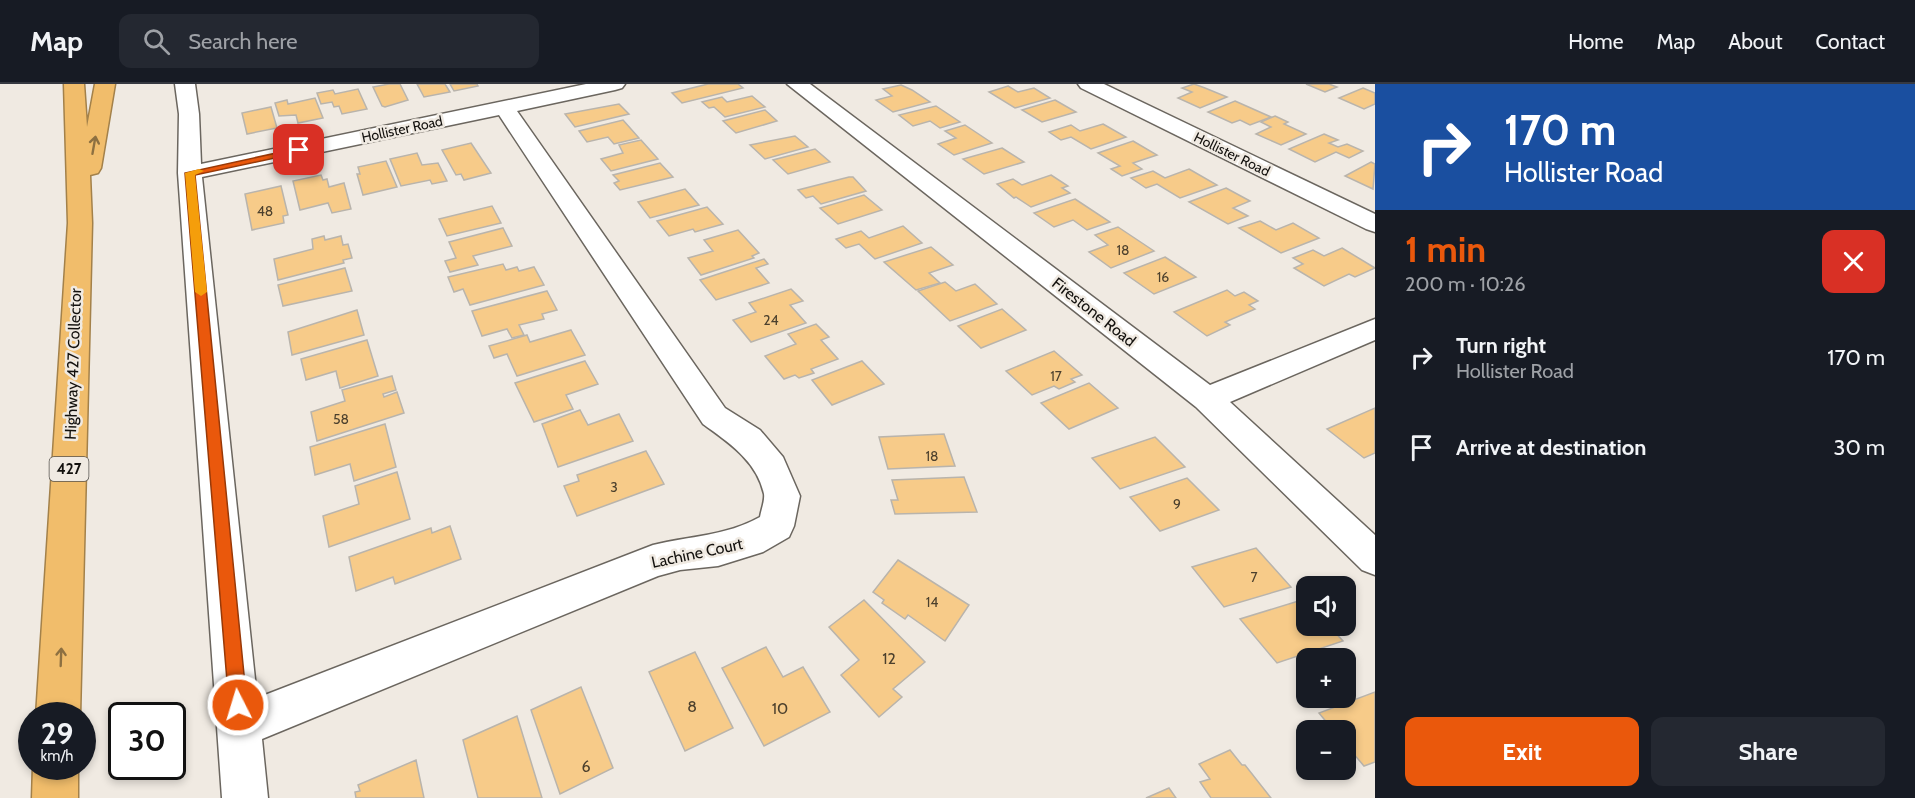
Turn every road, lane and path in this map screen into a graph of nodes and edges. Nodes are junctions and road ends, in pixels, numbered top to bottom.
1 (74, 84) edge
2 (105, 84) edge
3 (185, 84) edge
4 (615, 84) edge
5 (797, 84) edge
6 (1088, 84) edge
7 (504, 107) junction
8 (190, 173) junction
9 (80, 223) junction
10 (1375, 224) edge
11 (1375, 329) edge
12 (1207, 399) junction
13 (1375, 559) edge
14 (59, 702) edge
15 (240, 726) junction
16 (56, 780) edge
17 (55, 798) edge
18 (246, 798) edge

1 - 9 highway, Highway 427 Collector / 427
9 -> 2 highway
3 - 8 street
4 - 7 street, Hollister Road
5 - 12 street, Firestone Road
6 - 10 street, Hollister Road
7 - 8 street, Hollister Road
7 - 15 street, Lachine Court
8 - 15 street
14 -> 9 highway, Highway 427 Collector / 427
11 - 12 street
12 - 13 street, Firestone Road
15 - 18 street
16 - 17 highway

